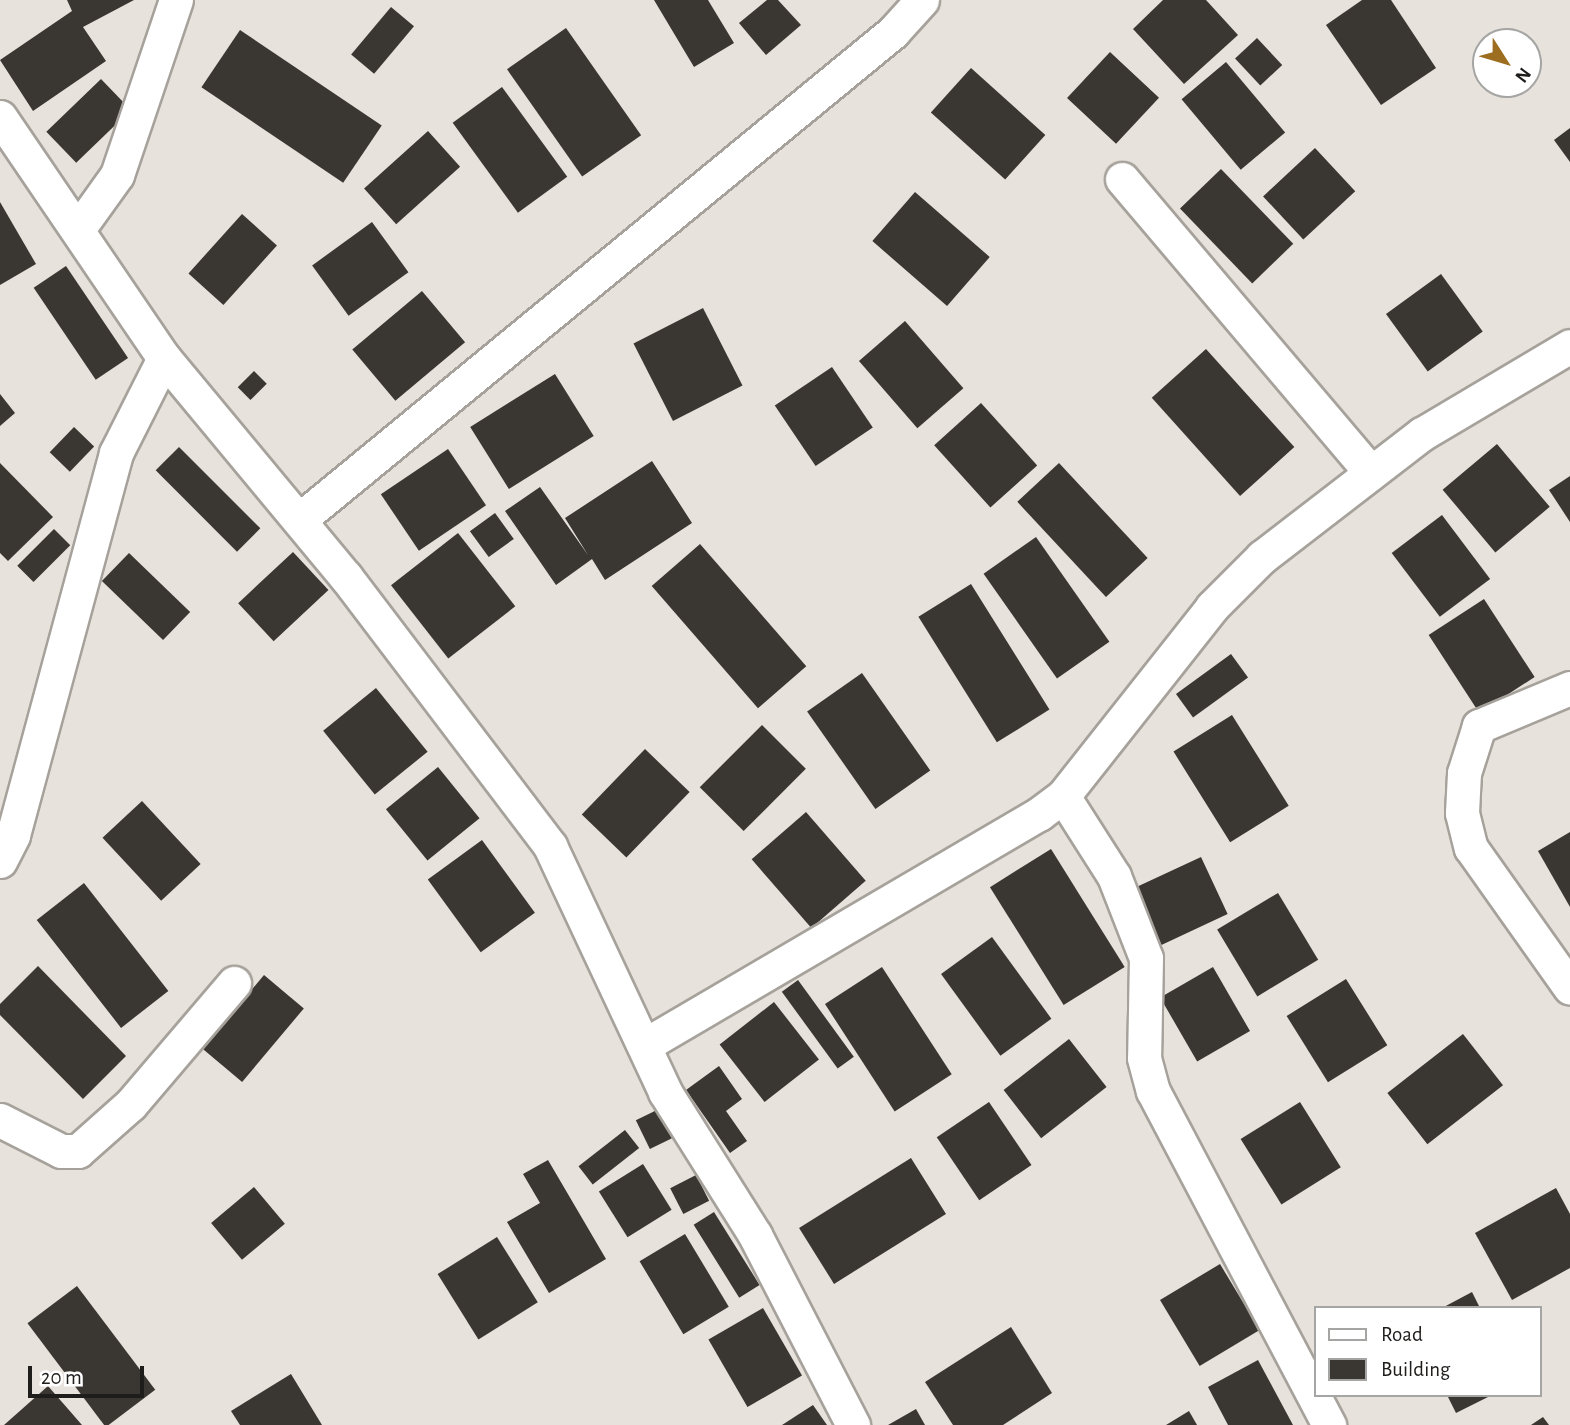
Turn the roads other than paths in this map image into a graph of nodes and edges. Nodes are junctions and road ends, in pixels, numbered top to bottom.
1 (176, 0) edge
2 (922, 0) edge
3 (0, 117) edge
4 (1122, 179) dead end
5 (79, 228) junction
6 (1570, 346) edge
7 (164, 358) junction
8 (1371, 473) junction
9 (299, 520) junction
10 (1570, 688) edge
11 (1063, 796) junction
12 (0, 861) edge
13 (234, 983) dead end
14 (1570, 988) edge
15 (645, 1045) junction
16 (0, 1120) edge
17 (1314, 1397) edge
18 (1314, 1397) edge
19 (853, 1425) edge
20 (1329, 1425) edge

1 - 5 street
2 - 9 street
3 - 5 street
4 - 8 street
5 - 7 street
6 - 8 street
7 - 9 street
7 - 12 street
8 - 11 street
9 - 15 street
10 - 14 street
11 - 15 street
11 - 17 street
13 - 16 street
15 - 19 street
18 - 20 street

